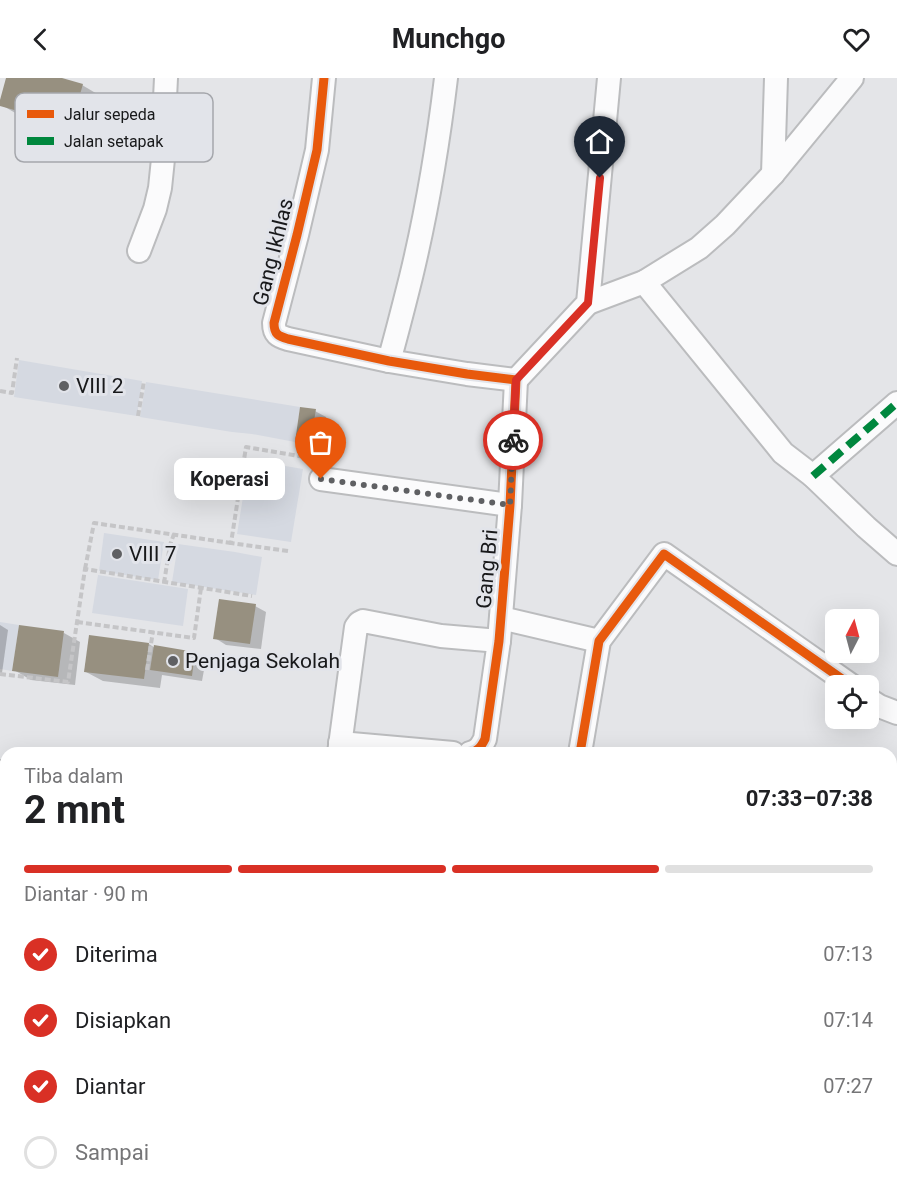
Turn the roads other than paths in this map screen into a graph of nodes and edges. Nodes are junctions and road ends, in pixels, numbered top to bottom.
1 (166, 78) edge
2 (324, 78) edge
3 (446, 78) edge
4 (609, 78) edge
5 (776, 78) edge
6 (852, 78) edge
7 (165, 93) edge
8 (163, 162) edge
9 (773, 174) junction
10 (139, 251) dead end
11 (644, 282) junction
12 (588, 303) junction
13 (389, 361) junction
14 (516, 380) junction
15 (897, 403) edge
16 (813, 477) junction
17 (321, 479) dead end
18 (510, 505) junction
19 (897, 554) edge
20 (501, 618) junction
21 (499, 640) junction
22 (599, 640) junction
23 (836, 675) edge
24 (879, 706) edge
25 (897, 713) edge
26 (339, 747) edge
27 (481, 747) edge
28 (581, 747) edge

1 - 7 street
2 - 13 street, Gang Ikhlas
3 - 13 street
4 - 12 street
5 - 9 street
6 - 9 street
8 - 10 street
9 - 11 street
11 - 12 street
11 - 16 street
12 - 14 street
13 - 14 street, Gang Ikhlas
14 - 18 street, Gang Bri
15 - 16 street
16 - 19 street
17 - 18 street
18 - 20 street, Gang Bri
20 - 21 street, Gang Bri
20 - 22 street
21 - 26 street
21 - 27 street, Gang Bri
22 - 23 street
22 - 28 street
24 - 25 street

